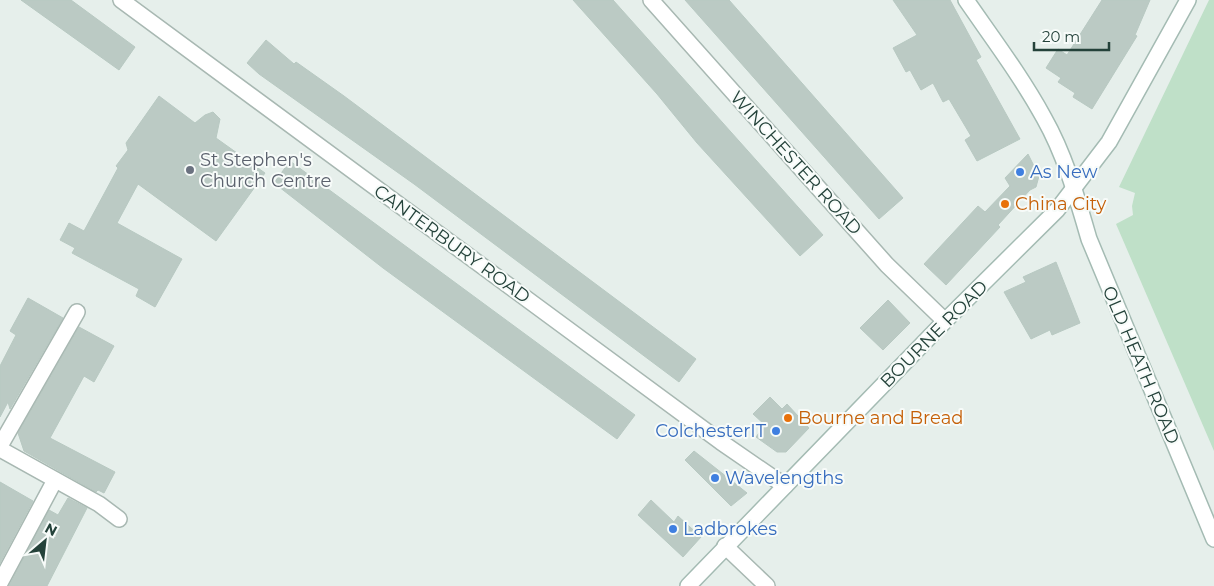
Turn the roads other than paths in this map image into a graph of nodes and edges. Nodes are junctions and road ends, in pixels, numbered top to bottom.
1 (651, 0) edge
2 (966, 0) edge
3 (1188, 0) edge
4 (129, 2) edge
5 (1075, 188) junction
6 (77, 312) dead end
7 (945, 321) junction
8 (0, 447) edge
9 (55, 480) junction
10 (785, 486) junction
11 (119, 519) dead end
12 (1214, 539) edge
13 (725, 546) junction
14 (0, 583) edge
15 (688, 586) edge
16 (767, 586) edge

1 - 7 street, WINCHESTER ROAD
2 - 5 street, OLD HEATH ROAD
3 - 5 street, BOURNE ROAD
4 - 10 street, CANTERBURY ROAD
5 - 7 street, BOURNE ROAD
5 - 12 street, OLD HEATH ROAD
6 - 8 street
7 - 10 street, BOURNE ROAD
8 - 9 street
9 - 11 street
9 - 14 street
10 - 13 street, BOURNE ROAD
13 - 15 street, BOURNE ROAD
13 - 16 street

